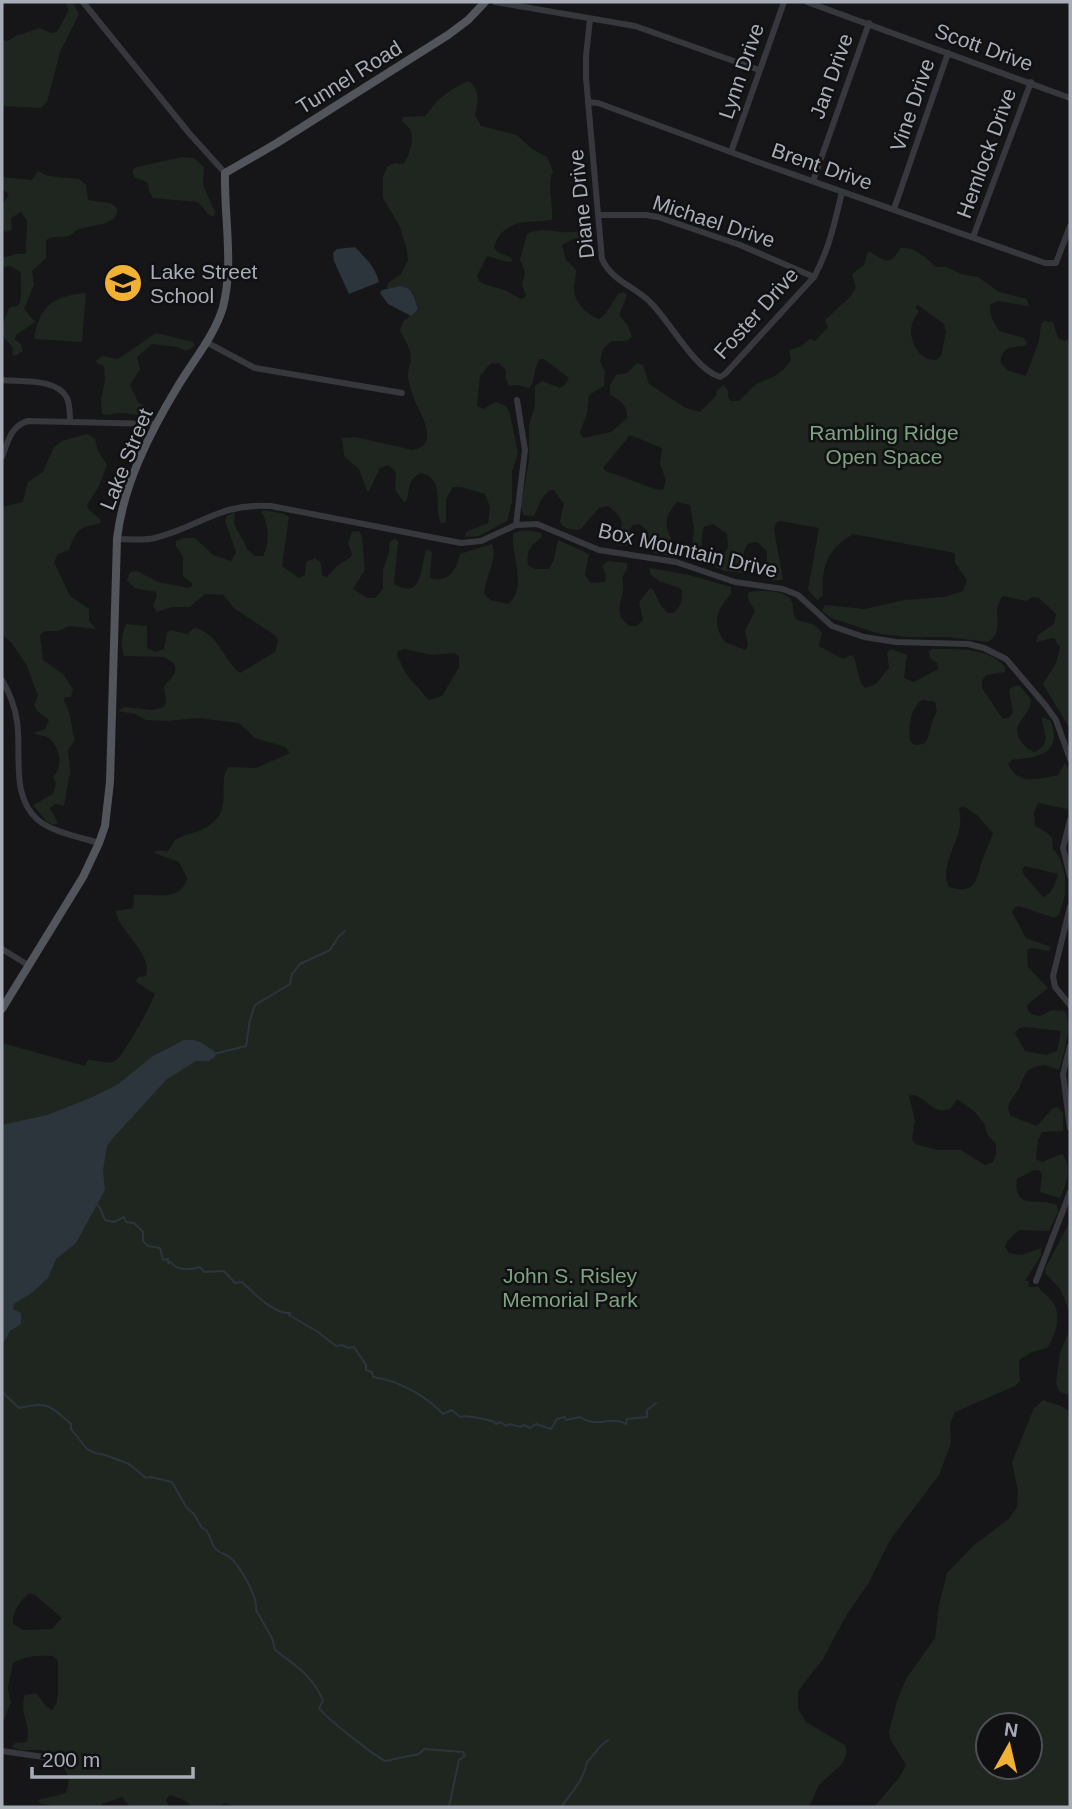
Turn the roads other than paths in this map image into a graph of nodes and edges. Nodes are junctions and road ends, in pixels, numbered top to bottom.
1 (83, 2) edge
2 (485, 2) edge
3 (495, 2) edge
4 (784, 2) edge
5 (807, 2) edge
6 (590, 19) junction
7 (869, 23) junction
8 (948, 52) junction
9 (759, 70) junction
10 (1031, 82) junction
11 (1070, 98) edge
12 (588, 102) junction
13 (731, 152) junction
14 (225, 173) junction
15 (813, 181) junction
16 (842, 192) junction
17 (894, 209) junction
18 (599, 215) junction
19 (1070, 226) edge
20 (974, 237) junction
21 (814, 277) junction
22 (206, 342) junction
23 (720, 377) joint
24 (2, 380) edge
25 (402, 393) dead end
26 (517, 400) dead end
27 (70, 422) junction
28 (156, 424) junction
29 (2, 457) edge
30 (516, 525) junction
31 (117, 539) junction
32 (2, 680) edge
33 (1070, 759) edge
34 (1070, 820) edge
35 (99, 843) junction
36 (1070, 876) edge
37 (1070, 906) edge
38 (2, 949) edge
39 (28, 965) junction
40 (1070, 1005) edge
41 (2, 1009) edge
42 (1070, 1046) edge
43 (1070, 1128) edge
44 (1070, 1192) edge
45 (1036, 1281) dead end
46 (2, 1751) edge
47 (51, 1756) dead end

1 - 14 street
2 - 14 main road, Tunnel Road
3 - 6 street
4 - 9 street, Lynn Drive
5 - 7 street, Scott Drive
6 - 9 street
6 - 12 street, Diane Drive
7 - 8 street, Scott Drive
7 - 15 street, Jan Drive
8 - 10 street, Scott Drive
8 - 17 street, Vine Drive
9 - 13 street, Lynn Drive
10 - 11 street, Scott Drive
10 - 20 street, Hemlock Drive
12 - 13 street, Brent Drive
12 - 18 street, Diane Drive
13 - 15 street, Brent Drive
14 - 22 main road, Lake Street
15 - 16 street, Brent Drive
16 - 17 street, Brent Drive
16 - 21 street, Foster Drive
17 - 20 street, Brent Drive
18 - 21 street, Michael Drive
18 - 23 street, Diane Drive
19 - 20 street, Brent Drive
21 - 23 street, Foster Drive
22 - 25 street
22 - 28 main road, Lake Street
24 - 27 street
26 - 30 street
27 - 28 street
27 - 29 street
28 - 31 main road, Lake Street
30 - 31 street
30 - 33 street, Box Mountain Drive
31 - 35 main road, Lake Street
32 - 35 street
34 - 36 street
35 - 39 main road, Lake Street
37 - 40 street
38 - 39 street
39 - 41 main road, Lake Street
42 - 43 street
44 - 45 street
46 - 47 street

